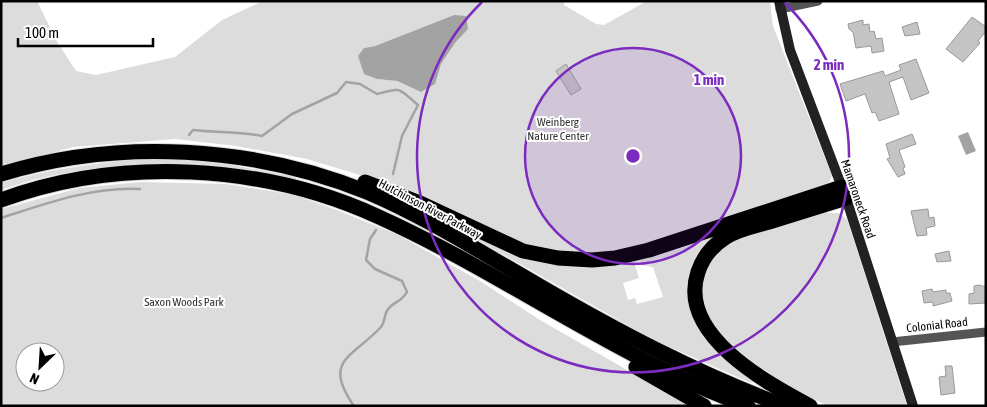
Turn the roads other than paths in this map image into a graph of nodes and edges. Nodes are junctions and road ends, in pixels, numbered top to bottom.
1 (818, 1) edge
2 (780, 5) edge
3 (274, 164) junction
4 (1, 174) edge
5 (844, 193) junction
6 (1, 200) edge
7 (562, 317) junction
8 (986, 332) edge
9 (892, 342) junction
10 (704, 406) edge
11 (748, 406) edge
12 (785, 406) edge
13 (810, 406) edge
14 (913, 406) edge

1 - 2 street
2 - 5 street, Mamaroneck Road
3 - 4 highway, Hutchinson River Parkway
3 - 5 highway
3 - 12 highway, Hutchinson River Parkway
5 - 9 street, Mamaroneck Road
5 - 13 highway
6 - 7 highway
7 - 10 highway
7 - 11 highway
8 - 9 street, Colonial Road
9 - 14 street, Mamaroneck Road

